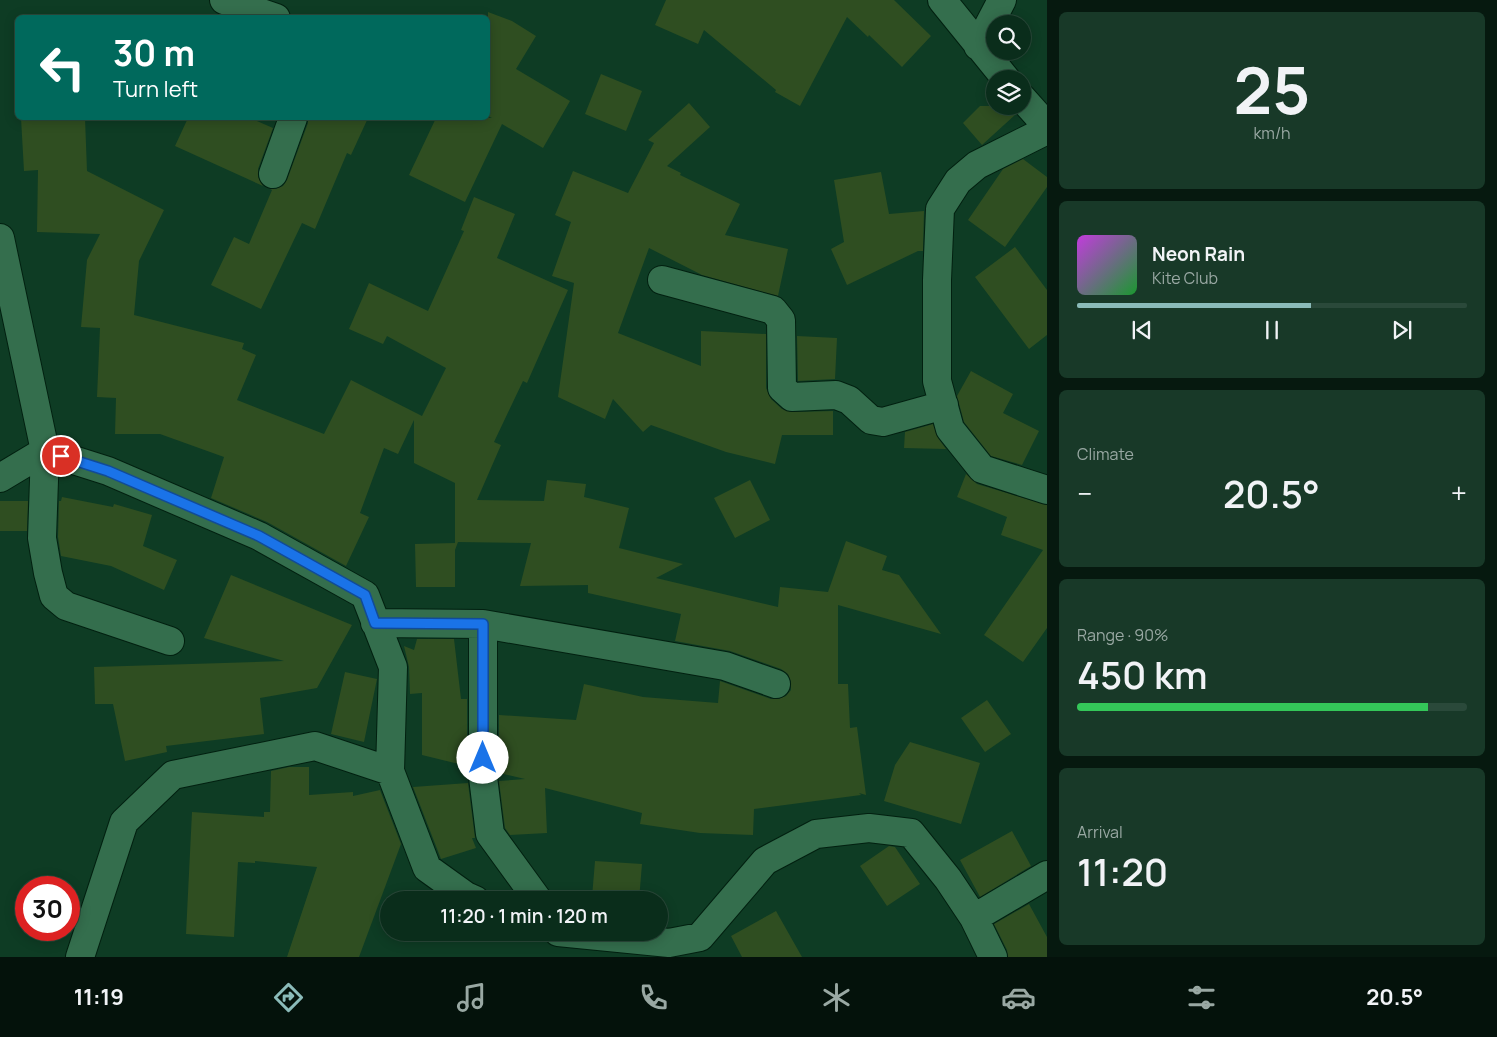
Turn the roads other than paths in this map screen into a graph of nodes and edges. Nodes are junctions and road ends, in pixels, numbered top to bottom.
1 (224, 0) edge
2 (942, 0) edge
3 (1002, 0) edge
4 (267, 15) edge
5 (978, 46) junction
6 (998, 70) edge
7 (1031, 109) edge
8 (292, 120) edge
9 (1047, 128) edge
10 (273, 174) dead end
11 (0, 238) edge
12 (662, 280) dead end
13 (944, 405) junction
14 (45, 451) junction
15 (0, 478) edge
16 (1047, 490) edge
17 (375, 623) junction
18 (483, 624) junction
19 (170, 641) dead end
20 (776, 684) dead end
21 (390, 771) junction
22 (1047, 875) edge
23 (459, 891) edge
24 (531, 891) edge
25 (974, 918) junction
26 (648, 941) edge
27 (80, 957) edge
28 (993, 957) edge

1 - 4 street
2 - 5 street
3 - 5 street
5 - 6 street
7 - 9 street
8 - 10 street
9 - 13 street
11 - 14 street
12 - 13 street
13 - 16 street
14 - 15 street
14 - 17 street
14 - 19 street
17 - 18 street
17 - 21 street
18 - 20 street
18 - 24 street
21 - 23 street
21 - 27 street
22 - 25 street
25 - 26 street
25 - 28 street

